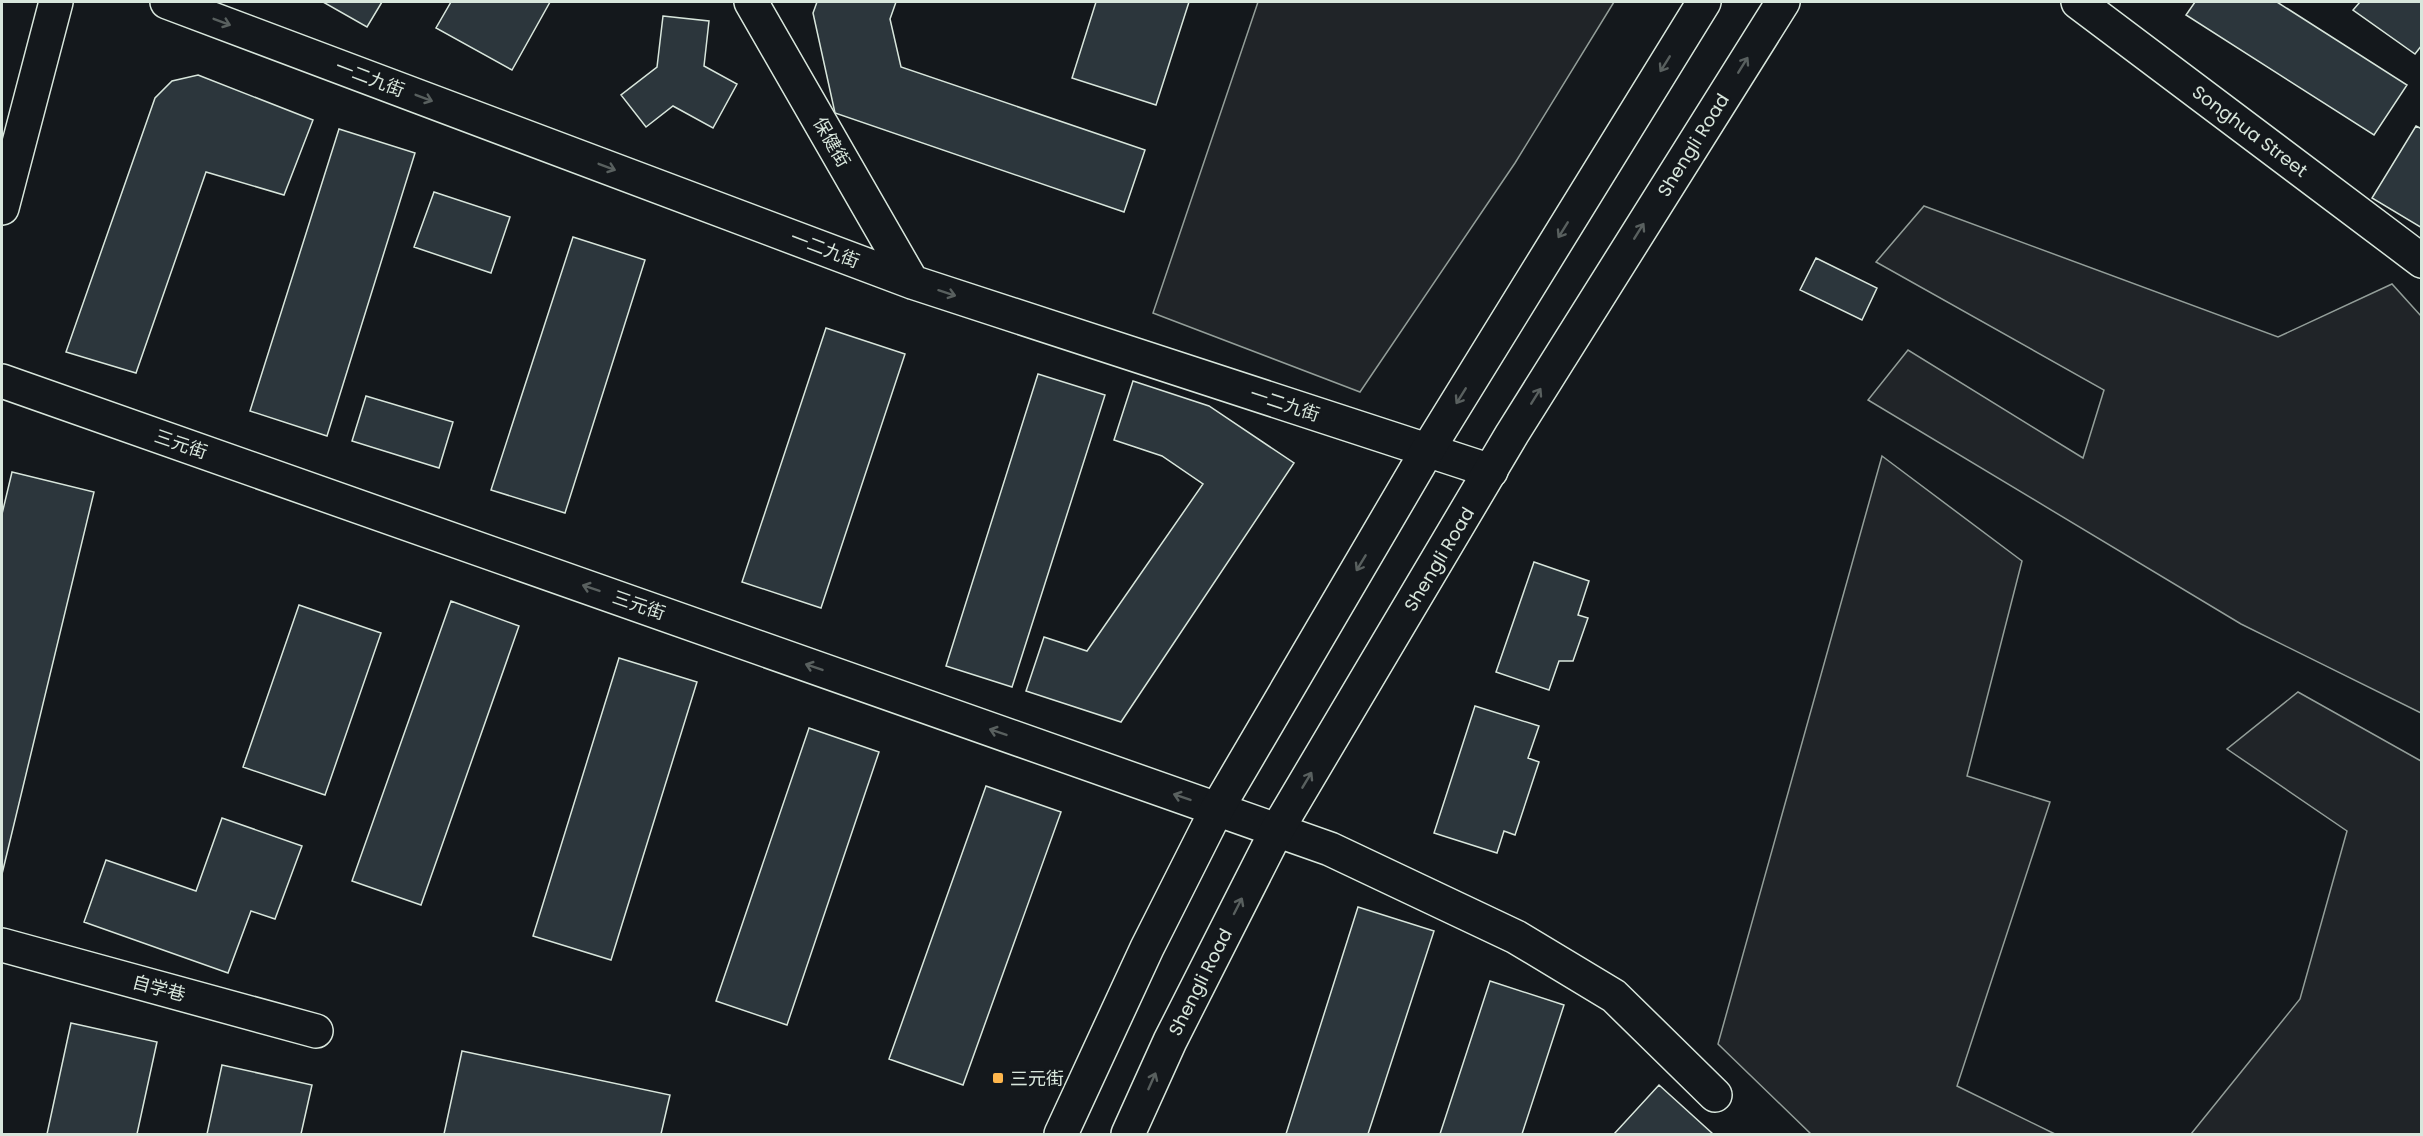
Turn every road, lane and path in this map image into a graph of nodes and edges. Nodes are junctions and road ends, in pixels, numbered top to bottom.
1 (56, 2) edge
2 (167, 2) edge
3 (752, 2) edge
4 (1783, 2) edge
5 (2078, 2) edge
6 (1700, 8) edge
7 (2, 208) edge
8 (2421, 261) edge
9 (912, 282) junction
10 (2, 381) edge
11 (1428, 451) junction
12 (1491, 471) junction
13 (1217, 809) junction
14 (1277, 830) junction
15 (2, 945) edge
16 (316, 1031) dead end
17 (1715, 1095) dead end
18 (1061, 1134) edge
19 (1128, 1134) edge

1 - 7 street
2 -> 9 street, 一二九街
3 - 9 street, 保健街
12 -> 4 street, Shengli Road
5 - 8 street, Songhua Street
6 -> 11 street
9 -> 11 street, 一二九街
13 -> 10 street, 三元街
11 - 12 street, 一二九街
11 -> 13 street
14 -> 12 street, Shengli Road
13 - 14 street, 三元街
13 - 18 street
14 - 17 street, 三元街
19 -> 14 street, Shengli Road
15 - 16 street, 自学巷

